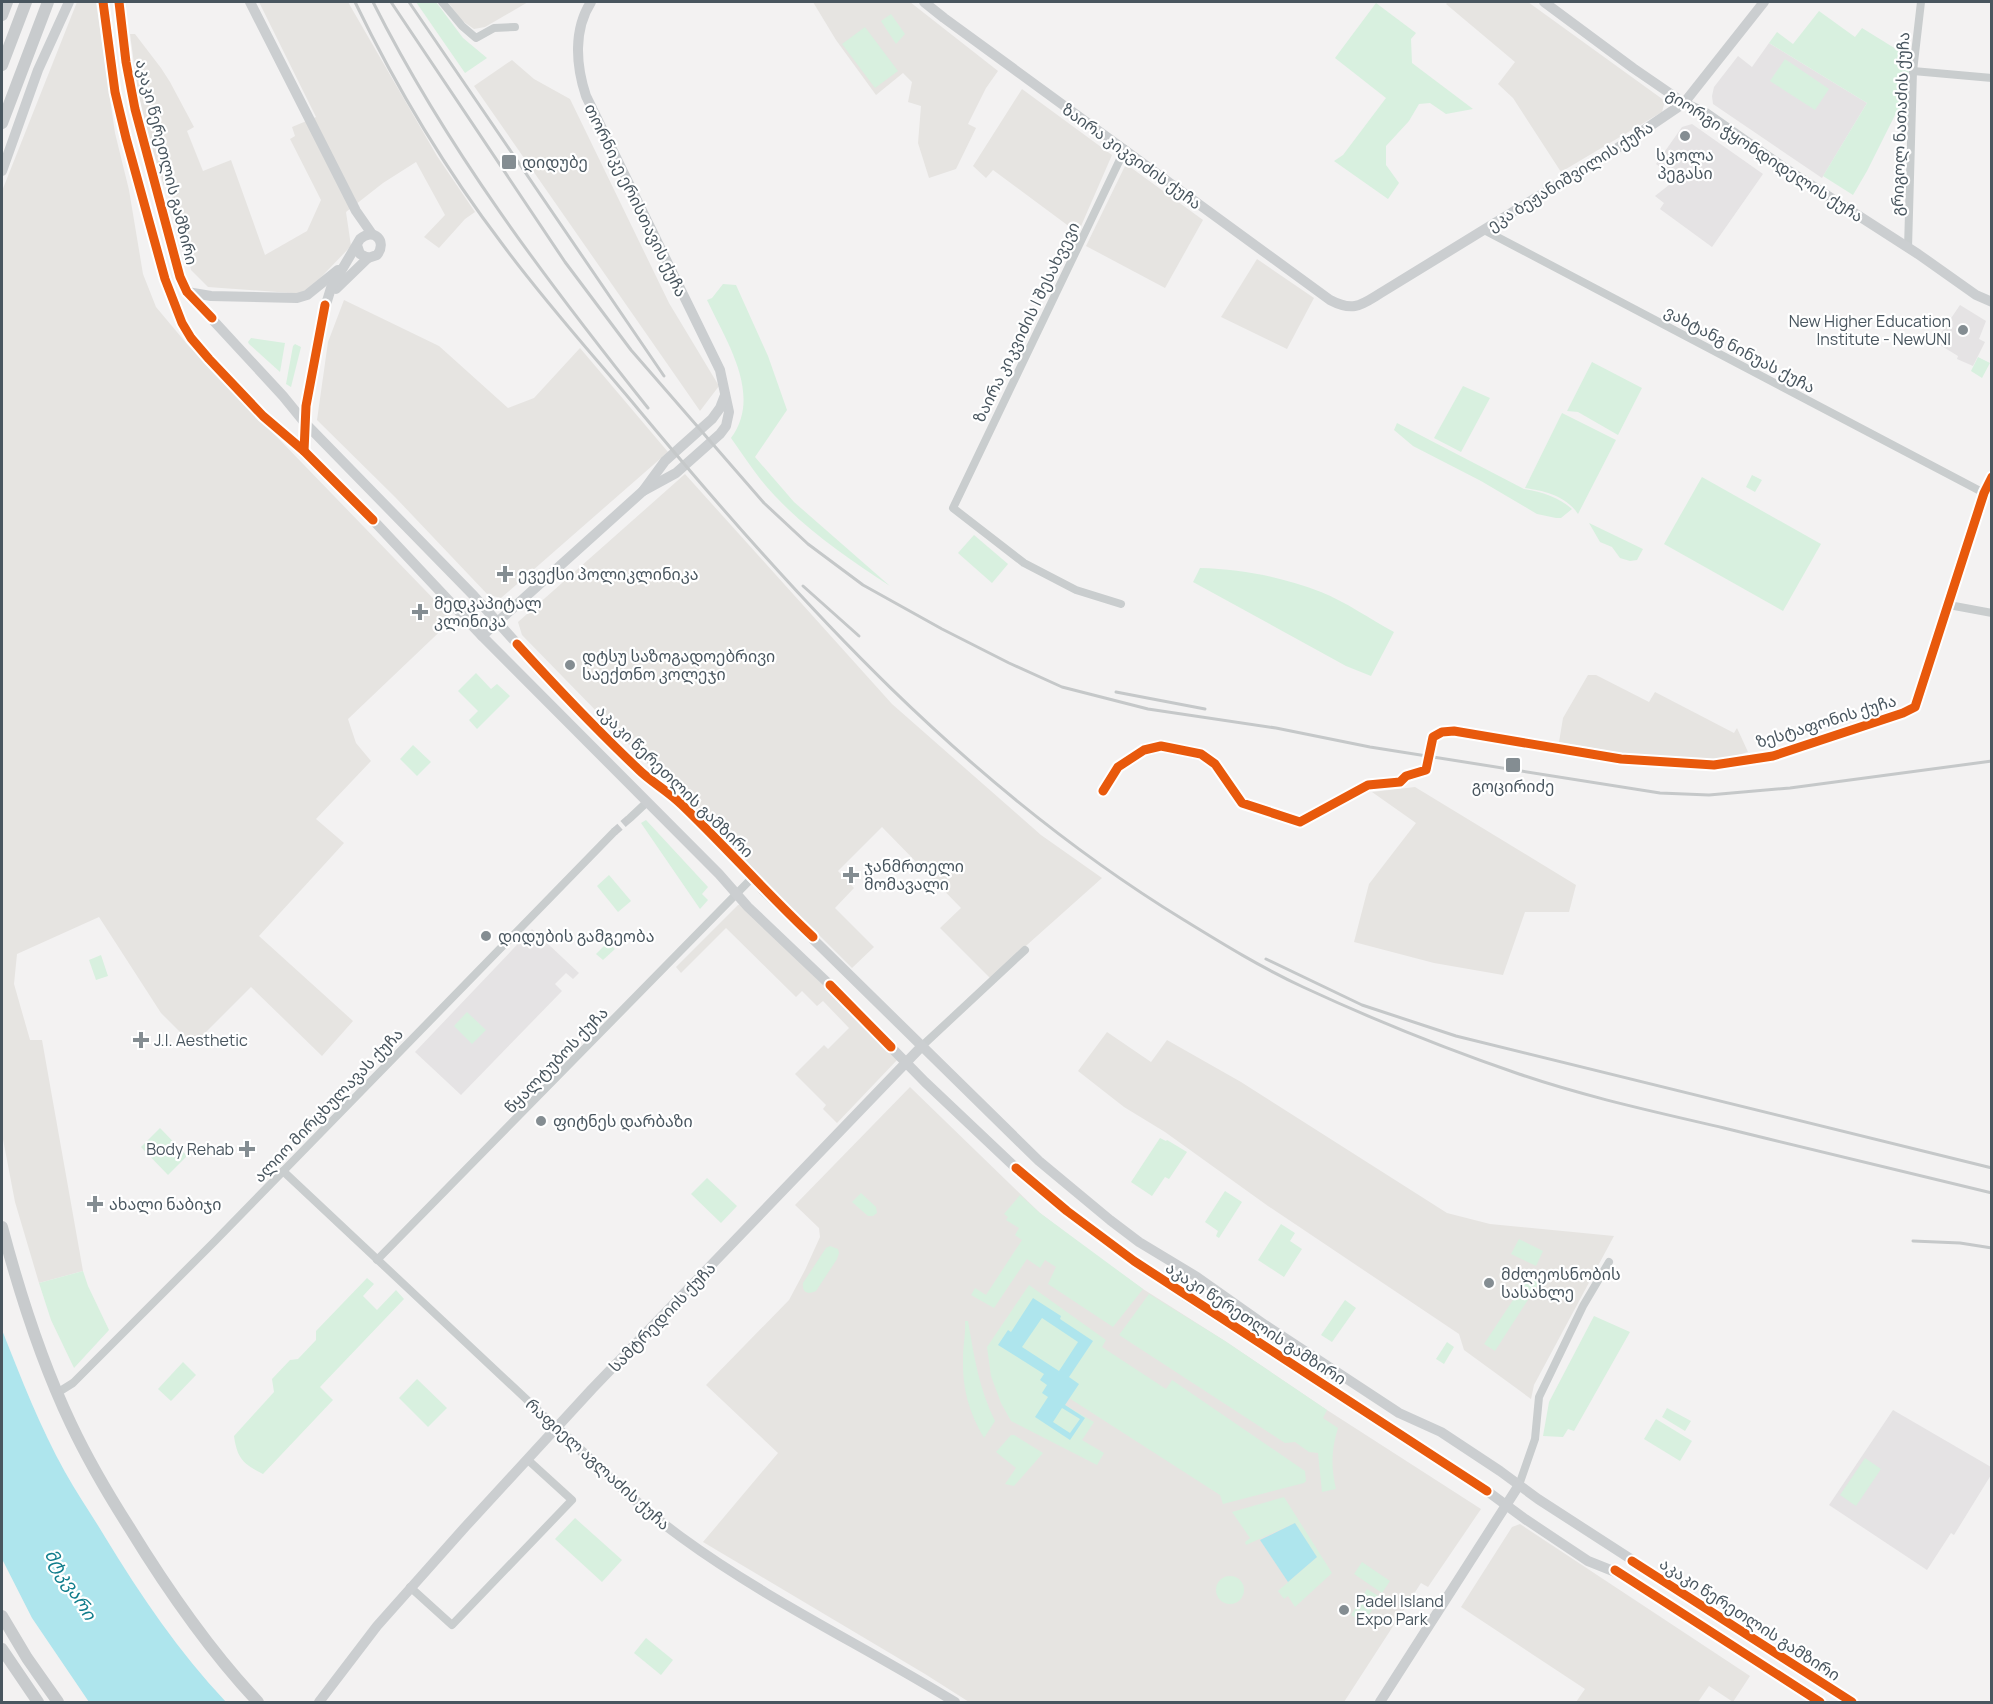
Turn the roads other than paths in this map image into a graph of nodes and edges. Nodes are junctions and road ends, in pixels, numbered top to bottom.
1 (7, 2) edge
2 (26, 2) edge
3 (48, 2) edge
4 (69, 2) edge
5 (103, 2) edge
6 (119, 2) edge
7 (250, 2) edge
8 (442, 2) edge
9 (591, 2) edge
10 (924, 2) edge
11 (1544, 2) edge
12 (1764, 2) edge
13 (1921, 2) edge
14 (2, 15) edge
15 (515, 27) dead end
16 (2, 65) edge
17 (1913, 71) junction
18 (1992, 78) edge
19 (1684, 103) junction
20 (2, 123) edge
21 (1125, 149) junction
22 (2, 171) edge
23 (356, 211) junction
24 (1484, 230) junction
25 (372, 234) junction
26 (358, 242) junction
27 (1908, 248) junction
28 (368, 258) junction
29 (345, 264) junction
30 (187, 292) junction
31 (327, 300) junction
32 (1992, 302) edge
33 (1343, 307) joint
34 (725, 393) junction
35 (305, 423) junction
36 (304, 451) junction
37 (1992, 477) edge
38 (643, 491) junction
39 (1984, 493) junction
40 (1121, 604) dead end
41 (1949, 604) junction
42 (1992, 613) edge
43 (497, 622) junction
44 (482, 636) junction
45 (1103, 791) dead end
46 (646, 803) junction
47 (630, 818) tunnel mouth
48 (614, 832) tunnel mouth
49 (753, 877) junction
50 (736, 895) junction
51 (1025, 950) dead end
52 (922, 1046) junction
53 (906, 1063) junction
54 (283, 1170) junction
55 (2, 1227) edge
56 (377, 1260) junction
57 (1609, 1262) dead end
58 (57, 1393) junction
59 (557, 1428) junction
60 (528, 1460) junction
61 (1519, 1485) junction
62 (1507, 1505) junction
63 (410, 1587) junction
64 (2, 1616) edge
65 (2, 1649) edge
66 (38, 1702) edge
67 (58, 1702) edge
68 (258, 1702) edge
69 (320, 1702) edge
70 (955, 1702) edge
71 (1380, 1702) edge
72 (1820, 1702) edge
73 (1852, 1702) edge

1 - 14 main road
2 - 16 main road
3 - 20 main road
4 - 22 main road
5 - 36 main road, აკაკი წერეთლის გამზირი
6 - 30 main road, აკაკი წერეთლის გამზირი
7 - 23 main road
8 - 15 street
9 - 34 main road, თორნიკე ერისთავის ქუჩა
10 - 21 main road, ზაირა კიკვიძის ქუჩა
11 - 19 main road, გიორგი ჭყონდიდელის ქუჩა
12 - 19 main road, ეკა ბეჟანიშვილის ქუჩა
13 - 17 street, გრიგოლ ნათაძის ქუჩა
17 - 18 street
17 - 27 street, გრიგოლ ნათაძის ქუჩა
19 - 24 main road, ეკა ბეჟანიშვილის ქუჩა
19 - 27 main road, გიორგი ჭყონდიდელის ქუჩა
21 - 33 main road, ზაირა კიკვიძის ქუჩა
21 - 40 street, ზაირა კიკვიძის I შესახვევი
23 - 25 main road
23 - 26 main road
24 - 33 main road, ეკა ბეჟანიშვილის ქუჩა
24 - 39 street, ვახტანგ ნინუას ქუჩა
25 - 26 main road
25 - 28 main road
26 - 28 main road
26 - 29 main road
27 - 32 main road, გიორგი ჭყონდიდელის ქუჩა
28 - 31 main road
29 - 30 main road
29 - 31 main road
30 - 35 main road, აკაკი წერეთლის გამზირი
31 - 35 main road
34 - 38 main road, თორნიკე ერისთავის ქუჩა
34 - 38 main road, თორნიკე ერისთავის ქუჩა
35 - 36 main road
35 - 43 main road, აკაკი წერეთლის გამზირი
36 - 44 main road, აკაკი წერეთლის გამზირი
37 - 39 main road, ზესტაფონის ქუჩა
38 - 43 main road, თორნიკე ერისთავის ქუჩა
39 - 41 street, ზესტაფონის ქუჩა
41 - 42 street
41 - 45 street, ზესტაფონის ქუჩა
43 - 44 main road, თორნიკე ერისთავის ქუჩა
43 - 49 main road, აკაკი წერეთლის გამზირი
44 - 46 main road, აკაკი წერეთლის გამზირი
46 - 47 street
46 - 50 main road, აკაკი წერეთლის გამზირი
48 - 54 street, ალიო მირცხულავას ქუჩა
49 - 50 street, წყალტუბოს ქუჩა
49 - 52 main road, აკაკი წერეთლის გამზირი
50 - 53 main road, აკაკი წერეთლის გამზირი
50 - 56 street, წყალტუბოს ქუჩა
51 - 52 street, სამტრედიის ქუჩა
52 - 53 main road, სამტრედიის ქუჩა
52 - 61 main road, აკაკი წერეთლის გამზირი
53 - 59 main road, სამტრედიის ქუჩა
53 - 62 main road, აკაკი წერეთლის გამზირი
54 - 56 street, რაფიელ აგლაძის ქუჩა
54 - 58 street, ალიო მირცხულავას ქუჩა
55 - 58 main road
56 - 59 street, რაფიელ აგლაძის ქუჩა
57 - 61 street
58 - 68 main road
59 - 60 main road, სამტრედიის ქუჩა
59 - 70 main road, რაფიელ აგლაძის ქუჩა
60 - 63 main road, სამტრედიის ქუჩა
60 - 63 street
61 - 62 main road
61 - 73 main road, აკაკი წერეთლის გამზირი
62 - 71 main road
62 - 72 main road, აკაკი წერეთლის გამზირი
63 - 69 main road, სამტრედიის ქუჩა
64 - 67 main road
65 - 66 main road

